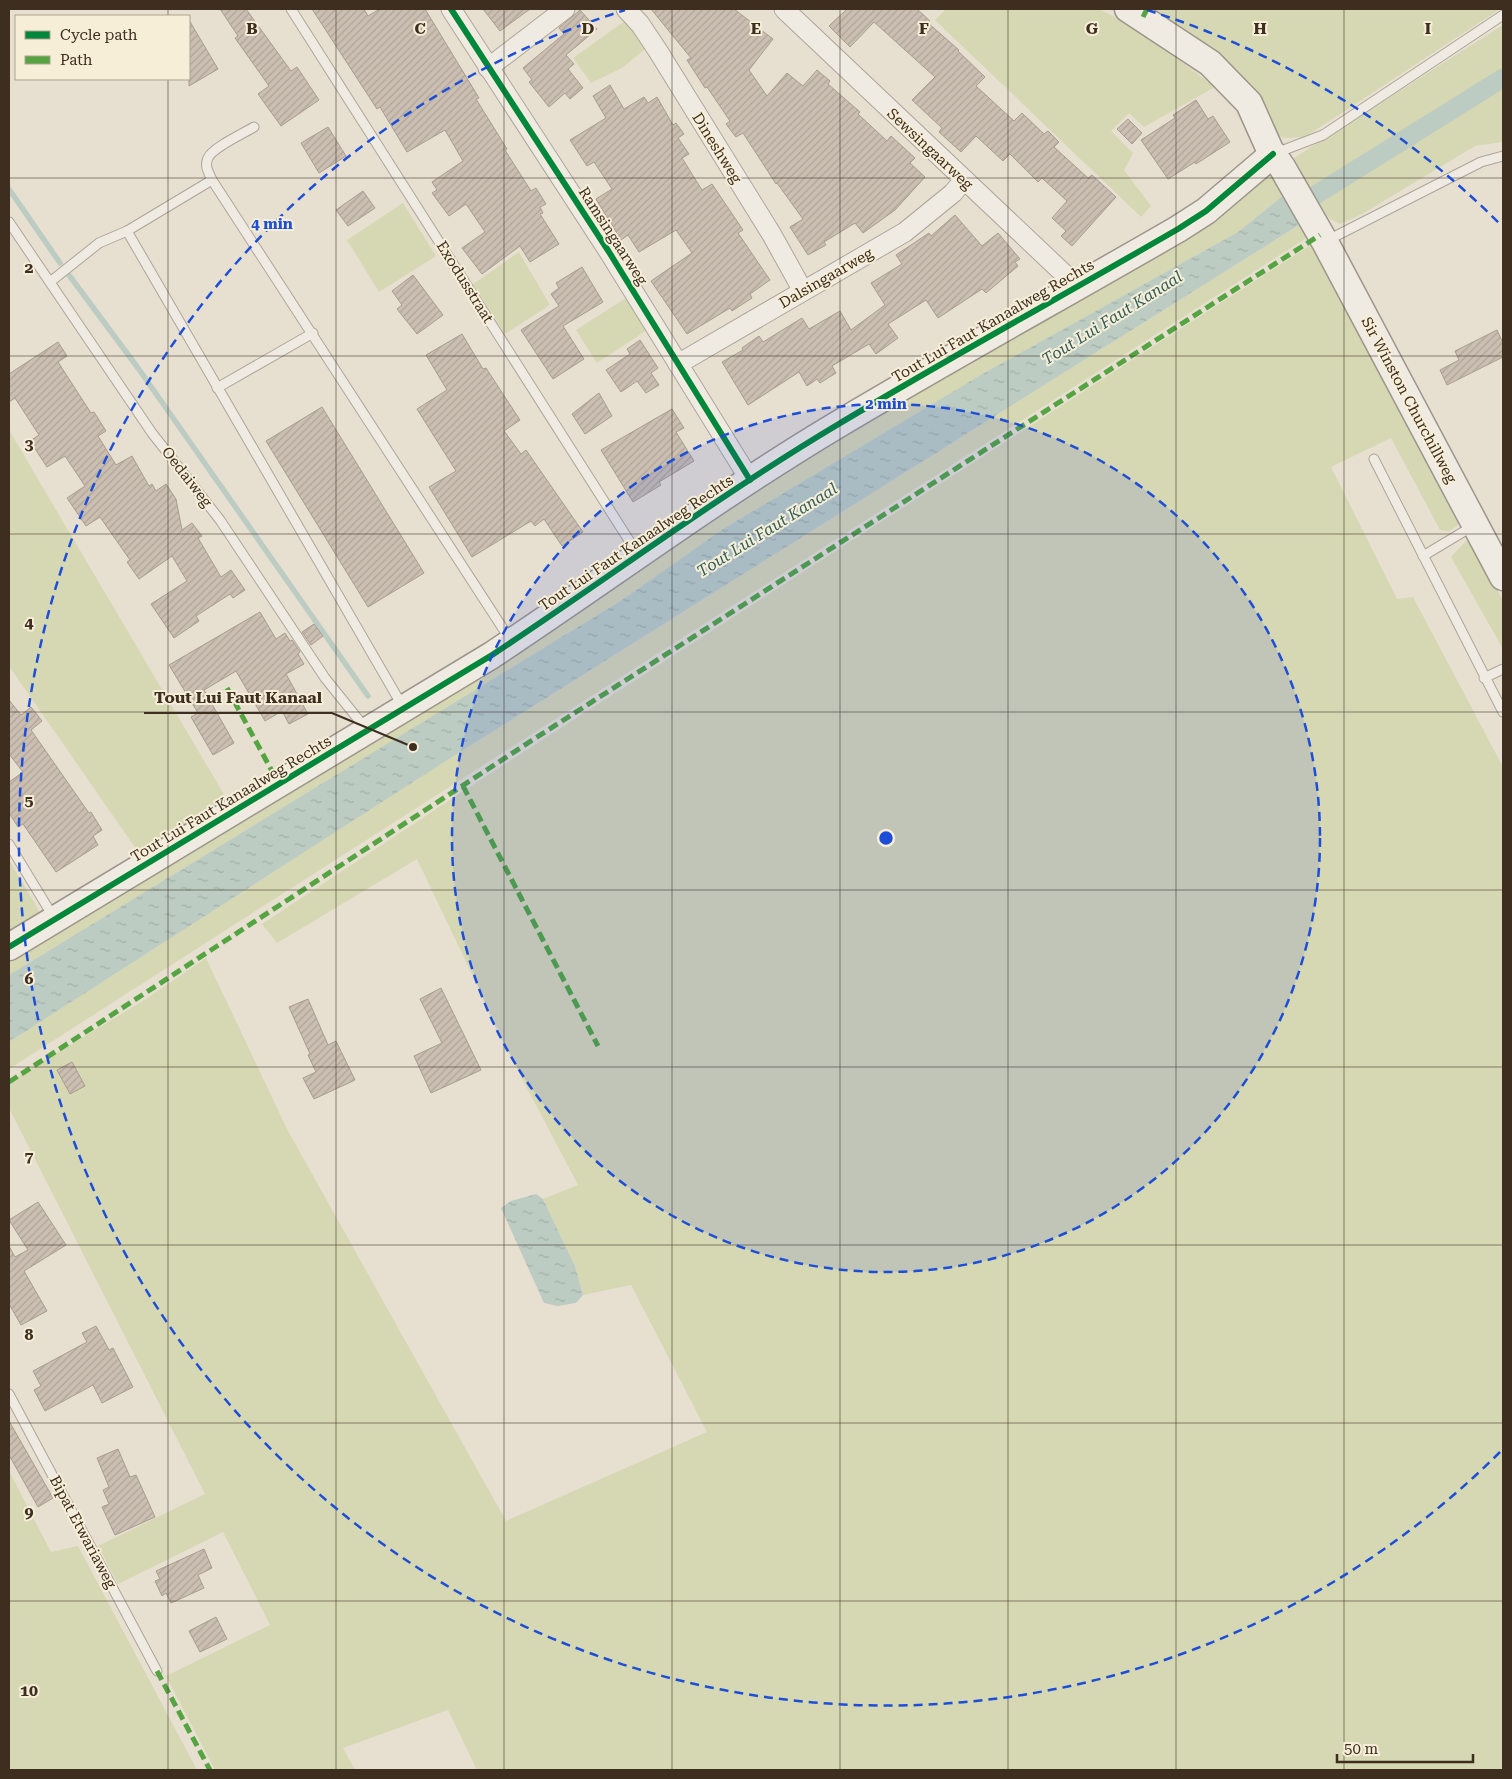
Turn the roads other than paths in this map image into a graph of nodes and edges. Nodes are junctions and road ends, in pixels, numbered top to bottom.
1 (291, 9) edge
2 (451, 9) edge
3 (564, 9) edge
4 (626, 9) edge
5 (784, 9) edge
6 (1128, 9) edge
7 (1503, 16) edge
8 (488, 68) junction
9 (254, 127) dead end
10 (1503, 156) edge
11 (1278, 161) junction
12 (212, 180) junction
13 (964, 180) junction
14 (9, 222) edge
15 (127, 230) junction
16 (1320, 233) junction
17 (50, 282) junction
18 (1078, 287) junction
19 (804, 291) junction
20 (312, 333) junction
21 (678, 364) junction
22 (218, 388) junction
23 (1374, 459) dead end
24 (750, 480) junction
25 (1475, 525) junction
26 (639, 556) junction
27 (1423, 556) junction
28 (1503, 577) edge
29 (511, 642) junction
30 (1503, 669) edge
31 (1484, 678) junction
32 (404, 709) junction
33 (1503, 712) edge
34 (367, 731) junction
35 (9, 844) edge
36 (55, 919) junction
37 (9, 947) edge
38 (9, 1394) edge
39 (157, 1670) dead end

1 - 26 lane, Exodusstraat
2 - 8 street, Ramsingaarweg
3 - 8 street
4 - 19 street, Dineshweg
5 - 13 street, Sewsingaarweg
6 - 11 street
7 - 11 lane
8 - 21 street, Ramsingaarweg
9 - 12 lane
10 - 16 lane
11 - 16 street, Sir Winston Churchillweg
11 - 18 street, Tout Lui Faut Kanaalweg Rechts
12 - 15 lane
12 - 20 lane
13 - 18 street, Sewsingaarweg
13 - 19 street, Dalsingaarweg
14 - 17 lane, Oedaiweg
15 - 17 lane
15 - 22 lane
16 - 25 street, Sir Winston Churchillweg
17 - 34 lane, Oedaiweg
18 - 24 street, Tout Lui Faut Kanaalweg Rechts
19 - 21 street, Dalsingaarweg
20 - 22 lane
20 - 29 lane
21 - 24 street, Ramsingaarweg
22 - 32 lane
23 - 27 lane
24 - 26 street, Tout Lui Faut Kanaalweg Rechts
25 - 27 lane
25 - 28 street, Sir Winston Churchillweg
26 - 29 street, Tout Lui Faut Kanaalweg Rechts
27 - 31 lane
29 - 32 street, Tout Lui Faut Kanaalweg Rechts
30 - 31 lane
31 - 33 lane
32 - 34 street, Tout Lui Faut Kanaalweg Rechts
34 - 36 street, Tout Lui Faut Kanaalweg Rechts
35 - 36 lane
36 - 37 street, Tout Lui Faut Kanaalweg Rechts
38 - 39 lane, Bipat Etwariaweg

